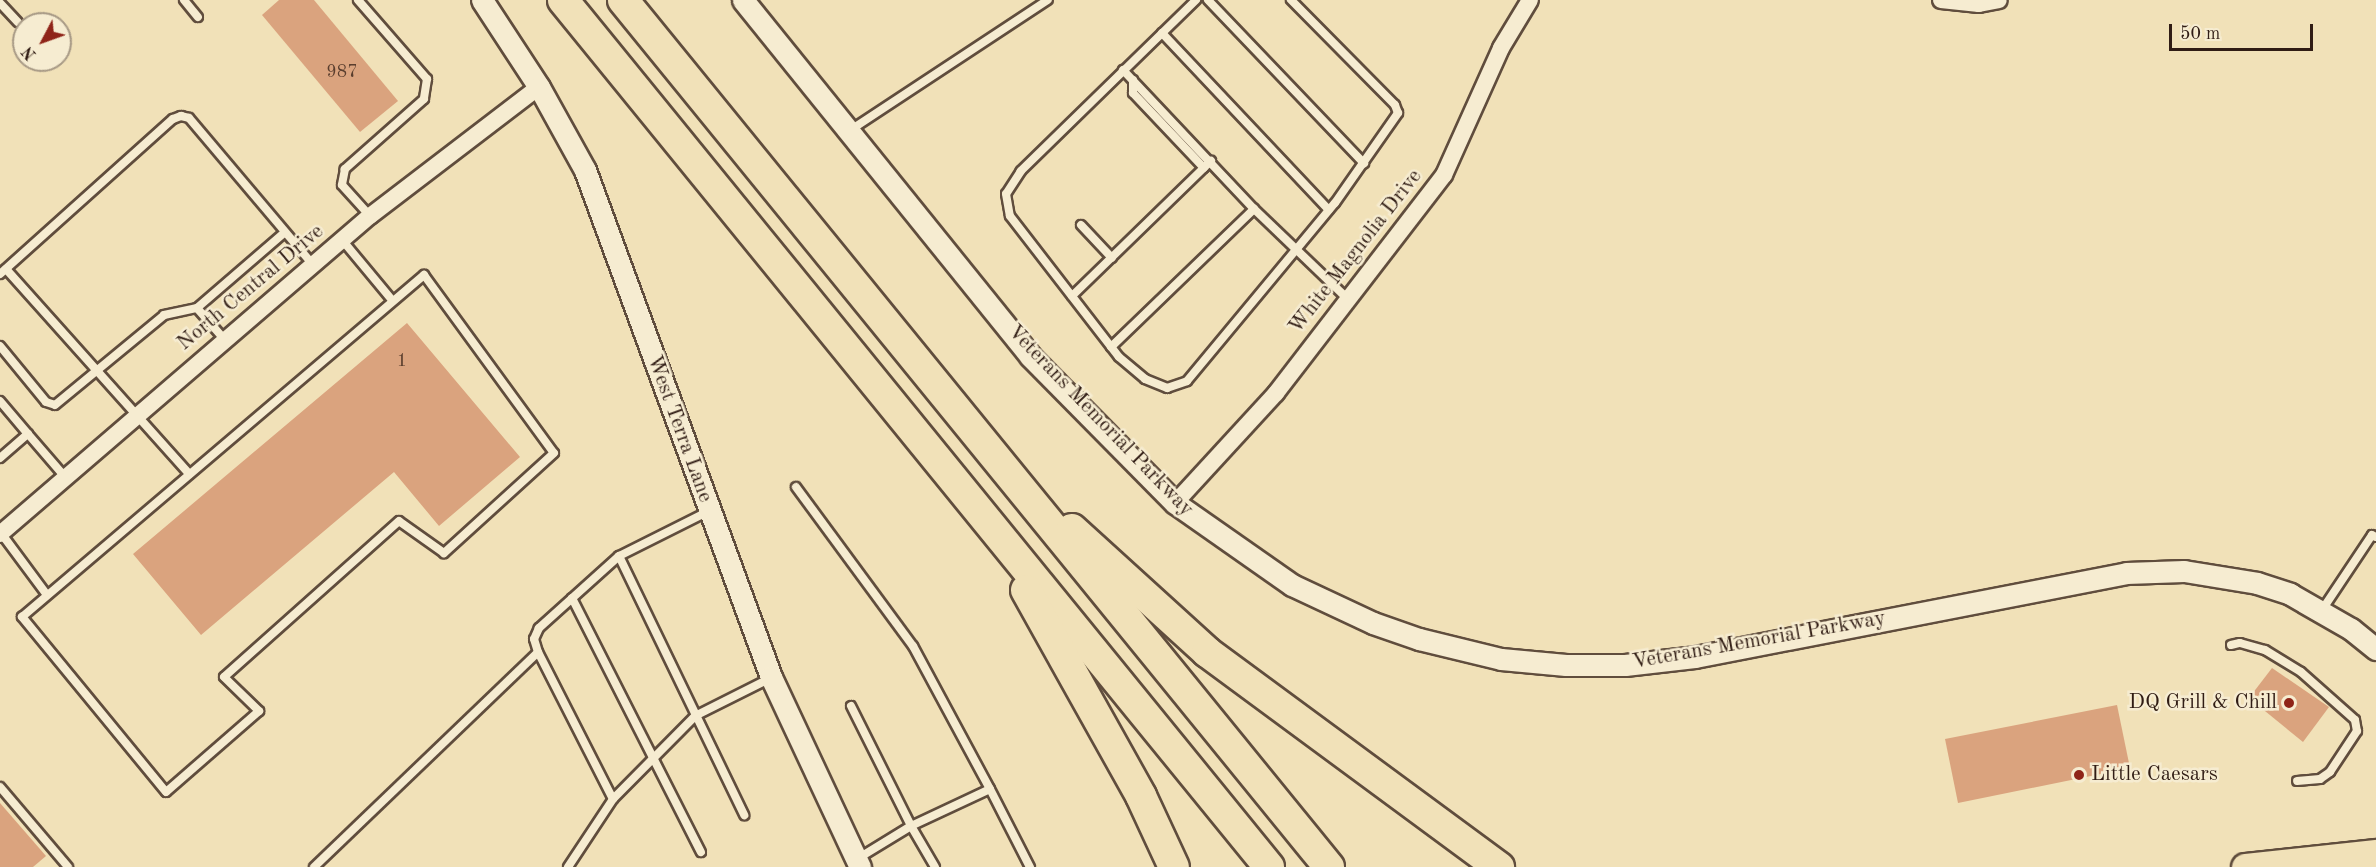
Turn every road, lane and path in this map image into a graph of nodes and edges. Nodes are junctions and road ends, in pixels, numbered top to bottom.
1 (184, 0) edge
2 (358, 0) edge
3 (482, 0) edge
4 (563, 0) edge
5 (623, 0) edge
6 (742, 0) edge
7 (1048, 0) edge
8 (1196, 0) edge
9 (1208, 0) edge
10 (1291, 0) edge
11 (1530, 0) edge
12 (1941, 0) edge
13 (1999, 0) edge
14 (0, 3) edge
15 (12, 16) edge
16 (198, 17) dead end
17 (1162, 33) junction
18 (1123, 70) junction
19 (1133, 80) junction
20 (539, 87) junction
21 (849, 131) junction
22 (1211, 161) junction
23 (1364, 163) junction
24 (1204, 168) junction
25 (1254, 209) junction
26 (1329, 210) junction
27 (370, 216) junction
28 (1081, 225) dead end
29 (285, 232) junction
30 (342, 242) junction
31 (1296, 251) junction
32 (1112, 258) junction
33 (315, 266) junction
34 (3, 272) edge
35 (1072, 296) junction
36 (1348, 299) junction
37 (392, 300) junction
38 (197, 308) junction
39 (224, 339) junction
40 (0, 346) edge
41 (1111, 346) junction
42 (99, 371) junction
43 (0, 401) edge
44 (137, 415) junction
45 (28, 434) junction
46 (0, 458) edge
47 (189, 474) junction
48 (65, 477) junction
49 (1013, 479) junction
50 (795, 487) dead end
51 (964, 491) junction
52 (1175, 503) junction
53 (709, 511) junction
54 (0, 534) edge
55 (2376, 537) edge
56 (619, 556) junction
57 (47, 595) junction
58 (572, 598) junction
59 (2322, 610) junction
60 (2231, 645) dead end
61 (2376, 649) edge
62 (538, 652) junction
63 (771, 677) junction
64 (851, 706) dead end
65 (694, 716) junction
66 (654, 758) junction
67 (2297, 781) dead end
68 (0, 787) edge
69 (990, 789) junction
70 (613, 799) junction
71 (744, 815) dead end
72 (911, 826) junction
73 (2373, 851) edge
74 (701, 852) dead end
75 (858, 863) edge
76 (68, 867) edge
77 (314, 867) edge
78 (568, 867) edge
79 (935, 867) edge
80 (1030, 867) edge
81 (1174, 867) edge
82 (1269, 867) edge
83 (1329, 867) edge
84 (1499, 867) edge
85 (2245, 867) edge

1 - 16 lane
2 - 27 lane
3 - 20 street, West Terra Lane
4 - 51 highway
5 - 49 highway
6 - 21 street, Veterans Memorial Parkway
7 - 21 lane
8 - 17 lane
9 - 23 lane
10 - 23 lane
11 - 36 street, White Magnolia Drive
12 - 13 street
14 - 15 lane
17 - 18 lane
17 - 26 lane
18 - 19 lane
18 - 35 lane
19 - 22 lane
19 - 24 lane
20 - 27 street, North Central Drive
20 - 53 street, West Terra Lane
21 - 52 street, Veterans Memorial Parkway
22 - 24 lane
22 - 25 lane
23 - 26 lane
24 - 32 lane
25 - 31 lane
25 - 41 lane
26 - 31 lane
27 - 30 street, North Central Drive
28 - 32 lane
29 - 33 lane
29 - 34 lane
29 - 38 lane
30 - 33 street, North Central Drive
30 - 37 lane
31 - 36 lane
31 - 41 lane
32 - 35 lane
33 - 39 street, North Central Drive
34 - 42 lane
35 - 41 lane
36 - 52 street, White Magnolia Drive
37 - 47 lane
37 - 57 lane
38 - 39 lane
38 - 42 lane
39 - 44 street, North Central Drive
40 - 42 lane
42 - 44 lane
43 - 45 lane
44 - 47 lane
44 - 48 street, North Central Drive
45 - 46 lane
45 - 48 lane
47 - 57 lane
48 - 54 street, North Central Drive
49 - 83 highway
49 - 84 highway
50 - 69 lane
51 - 81 highway
51 - 82 highway
52 - 59 street, Veterans Memorial Parkway
53 - 56 lane
53 - 63 street, West Terra Lane
54 - 57 lane
55 - 59 lane
56 - 58 lane
56 - 65 lane
58 - 62 lane
58 - 66 lane
59 - 61 street, Veterans Memorial Parkway
60 - 67 lane
62 - 70 lane
62 - 77 lane
63 - 65 lane
63 - 75 street, West Terra Lane
64 - 72 lane
65 - 66 lane
65 - 71 lane
66 - 70 lane
66 - 74 lane
68 - 76 lane
69 - 72 lane
69 - 80 lane
70 - 78 lane
72 - 75 lane
72 - 79 lane
73 - 85 main road

